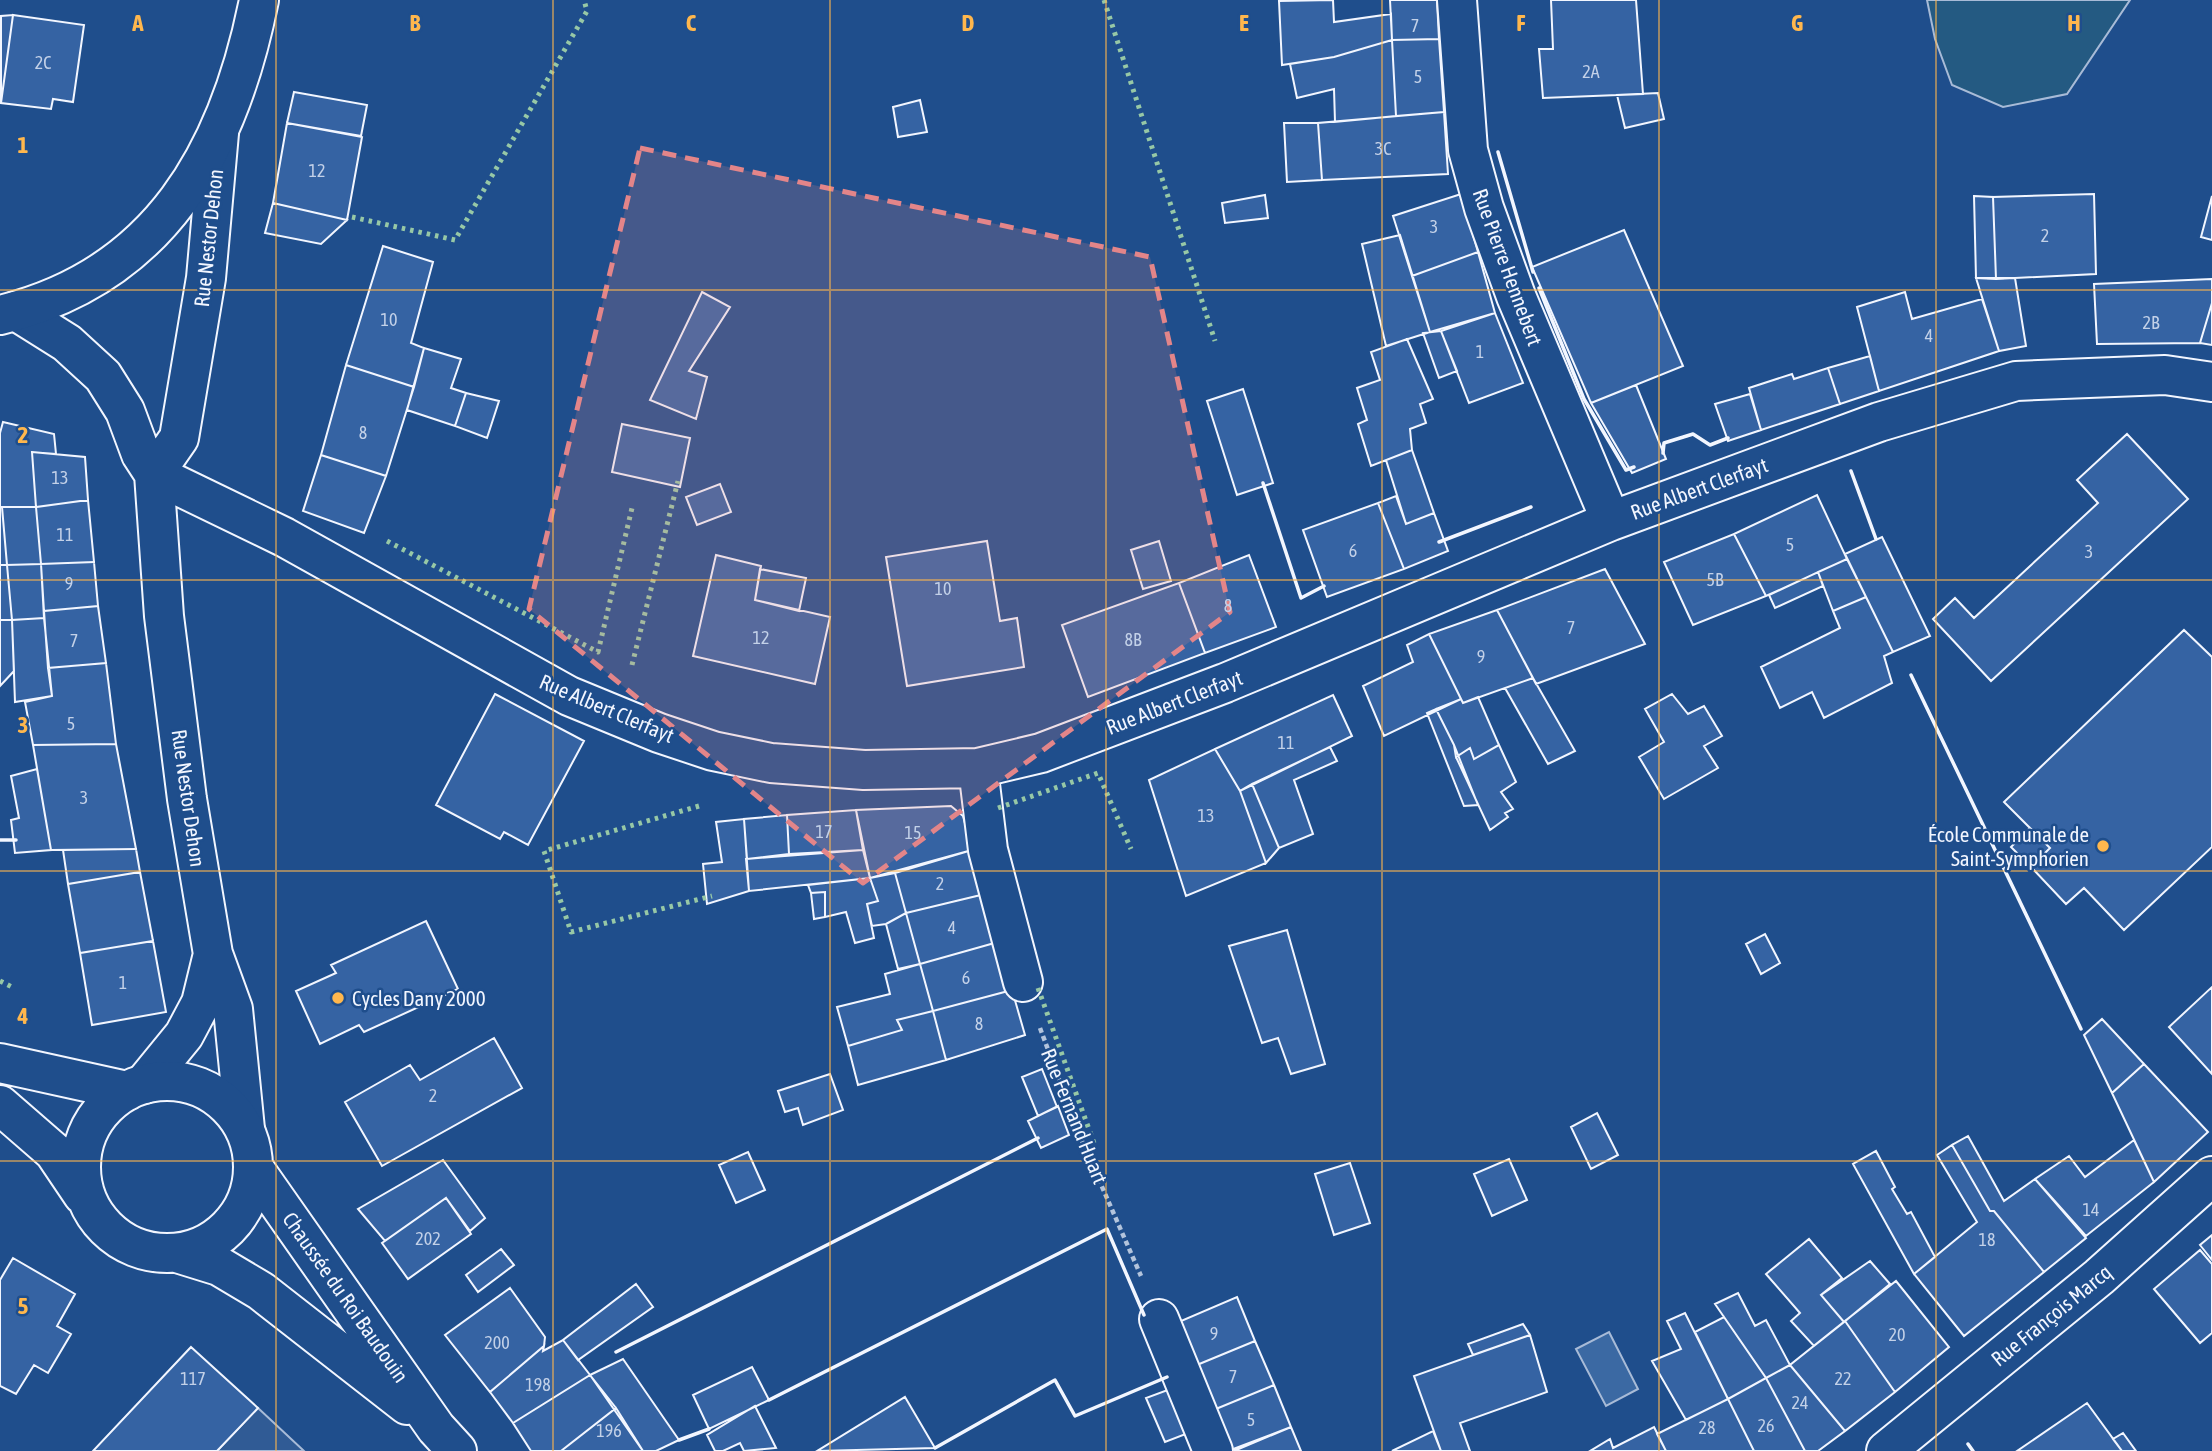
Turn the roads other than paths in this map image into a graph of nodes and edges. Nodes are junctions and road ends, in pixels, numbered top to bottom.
1 (259, 0) edge
2 (1457, 0) edge
3 (219, 133) junction
4 (8, 313) edge
5 (2212, 382) edge
6 (155, 474) junction
7 (1611, 521) junction
8 (978, 768) junction
9 (213, 954) junction
10 (1023, 982) road end
11 (0, 1063) edge
12 (135, 1087) junction
13 (0, 1105) edge
14 (245, 1129) junction
15 (253, 1167) junction
16 (2212, 1176) edge
17 (91, 1208) junction
18 (177, 1252) junction
19 (1159, 1319) road end
20 (446, 1439) edge
21 (1213, 1451) edge
22 (1886, 1451) edge

1 - 3 street, Rue Nestor Dehon
2 - 7 street, Rue Pierre Hennebert
3 - 4 street
3 - 6 street, Rue Nestor Dehon
4 - 6 street, Rue Nestor Dehon
5 - 7 street, Rue Albert Clerfayt
6 - 8 street, Rue Albert Clerfayt
6 - 9 street, Rue Nestor Dehon
7 - 8 street, Rue Albert Clerfayt
8 - 10 street
9 - 12 street, Rue Nestor Dehon
9 - 14 street, Rue Nestor Dehon
11 - 12 street
12 - 14 street
12 - 17 street
13 - 17 street
14 - 15 street
15 - 18 street
15 - 20 street, Chaussée du Roi Baudouin
16 - 22 street, Rue François Marcq
17 - 18 street
18 - 20 street, Chaussée du Roi Baudouin
19 - 21 street

